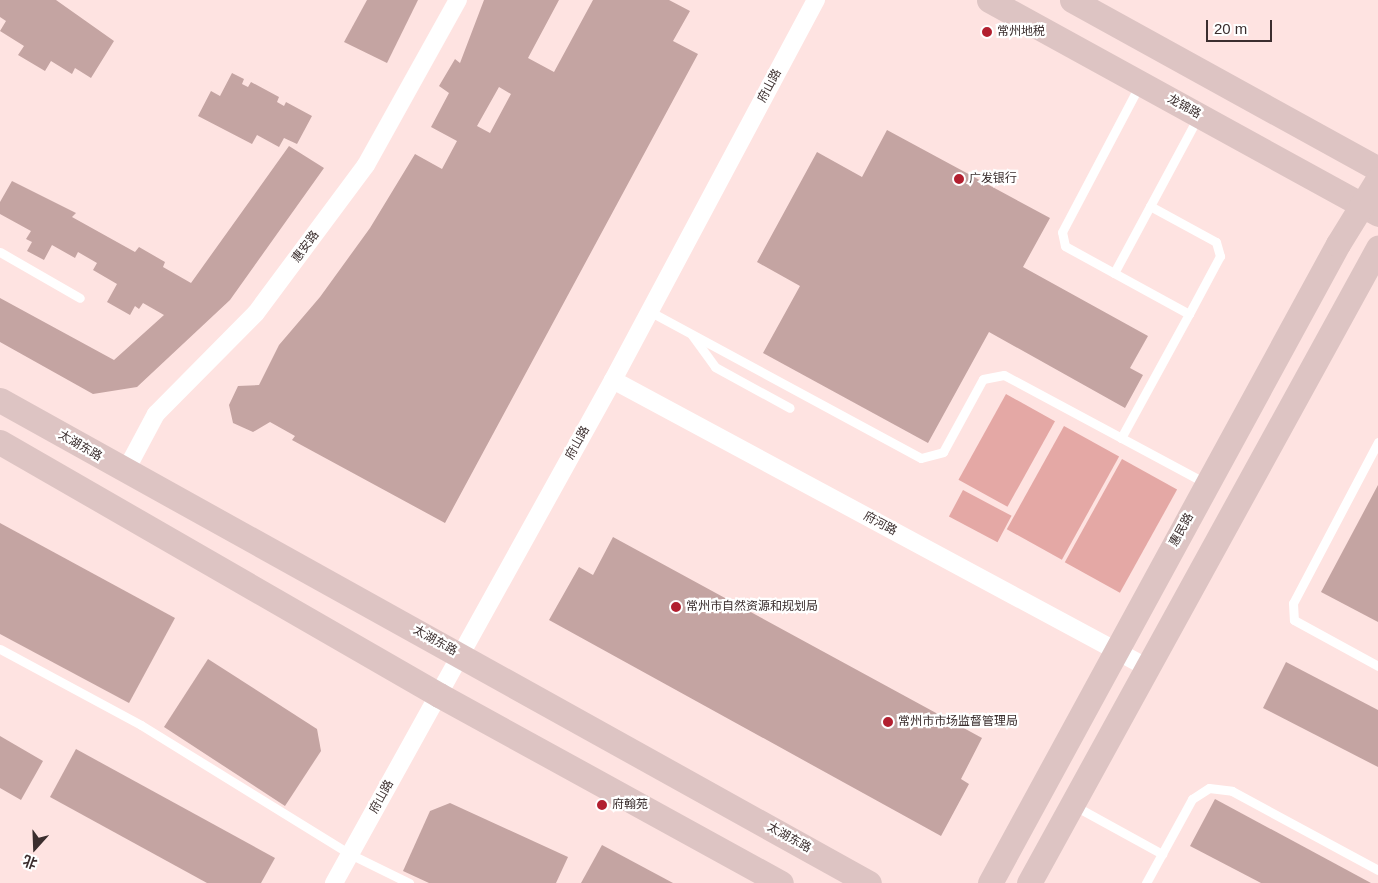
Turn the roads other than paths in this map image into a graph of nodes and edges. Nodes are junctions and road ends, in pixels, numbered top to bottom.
1 (458, 0) edge
2 (816, 0) edge
3 (989, 0) edge
4 (1072, 0) edge
5 (1140, 83) junction
6 (1198, 115) junction
7 (1378, 169) edge
8 (1378, 179) edge
9 (1150, 206) junction
10 (1370, 210) edge
11 (1378, 248) edge
12 (0, 252) edge
13 (1114, 273) junction
14 (80, 298) dead end
15 (649, 311) junction
16 (1189, 314) junction
17 (690, 333) junction
18 (613, 380) junction
19 (0, 400) edge
20 (790, 408) dead end
21 (1121, 438) junction
22 (0, 442) edge
23 (1378, 442) edge
24 (125, 472) junction
25 (1207, 484) junction
26 (0, 649) edge
27 (1116, 651) junction
28 (461, 656) junction
29 (1378, 666) edge
30 (1148, 668) junction
31 (439, 695) junction
32 (1072, 805) junction
33 (350, 854) junction
34 (1162, 854) junction
35 (1378, 870) edge
36 (334, 883) edge
37 (409, 883) edge
38 (781, 883) edge
39 (869, 883) edge
40 (990, 883) edge
41 (1029, 883) edge
42 (1146, 883) edge

1 - 24 street, 惠安路
2 - 15 street, 府山路
3 - 5 main road, 龙锦路
4 - 7 main road
5 - 6 main road, 龙锦路
5 - 13 lane
6 - 9 lane
6 - 10 main road, 龙锦路
8 - 10 main road, 惠民路
9 - 13 lane
9 - 16 lane
10 - 25 main road, 惠民路
11 - 30 main road
12 - 14 lane
13 - 16 lane
15 - 17 lane
15 - 18 street, 府山路
16 - 21 lane
17 - 20 lane
17 - 21 lane
18 - 27 street, 府河路
18 - 28 street, 府山路
19 - 24 main road, 太湖东路
21 - 25 lane
22 - 31 main road
23 - 29 lane
24 - 28 main road, 太湖东路
25 - 27 main road, 惠民路
26 - 33 lane
27 - 30 street, 府河路
27 - 40 main road, 惠民路
28 - 31 street, 府山路
28 - 39 main road, 太湖东路
30 - 32 main road
31 - 33 street, 府山路
31 - 38 main road
32 - 34 lane
32 - 41 main road
33 - 36 street, 府山路
33 - 37 lane
34 - 35 lane
34 - 42 lane

